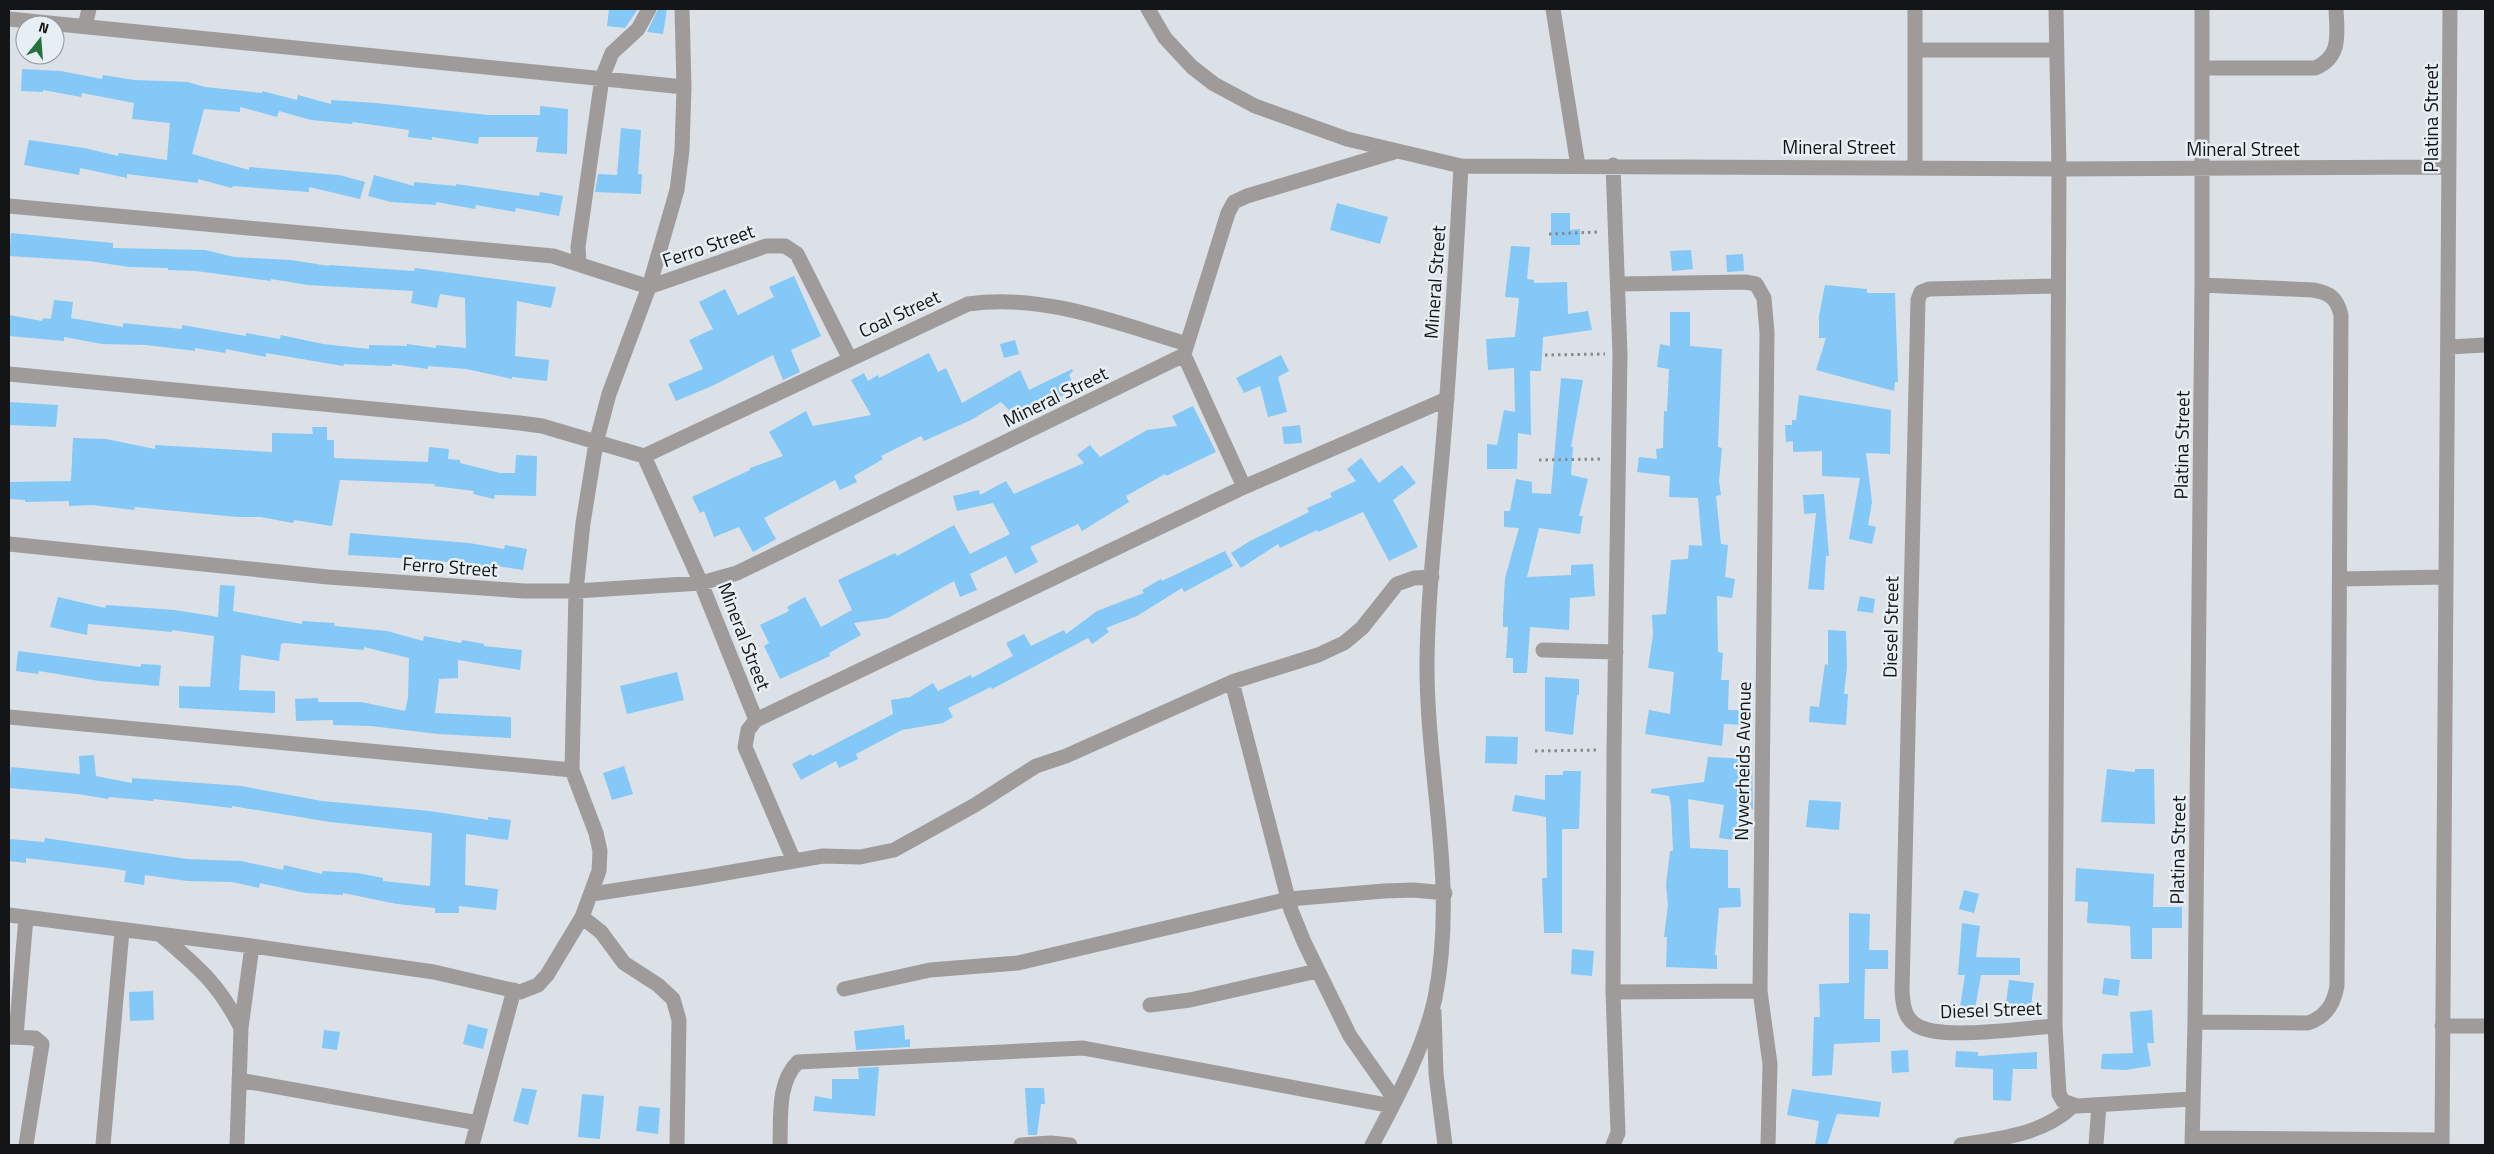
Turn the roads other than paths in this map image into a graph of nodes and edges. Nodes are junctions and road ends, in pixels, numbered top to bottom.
1 (89, 9) edge
2 (649, 9) edge
3 (682, 9) edge
4 (1148, 9) edge
5 (1554, 9) edge
6 (1915, 9) edge
7 (2056, 9) edge
8 (2202, 9) edge
9 (2336, 9) edge
10 (2450, 9) edge
11 (9, 19) edge
12 (85, 26) junction
13 (1915, 50) junction
14 (2056, 50) junction
15 (2202, 68) junction
16 (602, 78) junction
17 (684, 87) junction
18 (1395, 152) junction
19 (1613, 165) junction
20 (1462, 166) junction
21 (1578, 166) junction
22 (1915, 167) junction
23 (2449, 167) junction
24 (2202, 168) junction
25 (2058, 169) junction
26 (9, 206) edge
27 (579, 263) junction
28 (1619, 284) junction
29 (2202, 285) junction
30 (2058, 286) junction
31 (647, 295) junction
32 (2485, 345) edge
33 (2449, 346) junction
34 (1185, 350) junction
35 (850, 358) junction
36 (9, 374) edge
37 (1447, 399) junction
38 (596, 443) junction
39 (644, 456) junction
40 (1244, 487) junction
41 (9, 544) edge
42 (1432, 577) junction
43 (2446, 578) junction
44 (2340, 579) junction
45 (701, 583) junction
46 (576, 591) junction
47 (1543, 650) dead end
48 (1616, 652) junction
49 (1232, 682) junction
50 (9, 716) edge
51 (756, 720) junction
52 (572, 770) junction
53 (794, 861) junction
54 (592, 894) junction
55 (1445, 894) junction
56 (1288, 899) junction
57 (9, 915) edge
58 (26, 917) junction
59 (582, 917) junction
60 (122, 931) junction
61 (162, 936) junction
62 (252, 946) junction
63 (1317, 971) junction
64 (844, 989) dead end
65 (514, 990) junction
66 (1760, 991) junction
67 (1614, 992) junction
68 (1434, 1000) junction
69 (1150, 1005) dead end
70 (2195, 1022) junction
71 (2055, 1026) junction
72 (2442, 1026) junction
73 (2485, 1026) edge
74 (241, 1028) junction
75 (12, 1036) edge
76 (239, 1080) junction
77 (2192, 1099) junction
78 (1393, 1103) junction
79 (2099, 1105) junction
80 (2073, 1106) junction
81 (478, 1122) junction
82 (2192, 1142) edge
83 (2381, 1142) edge
84 (2441, 1143) edge
85 (1979, 1144) edge
86 (26, 1145) edge
87 (103, 1145) edge
88 (237, 1145) edge
89 (472, 1145) edge
90 (677, 1145) edge
91 (780, 1145) edge
92 (1021, 1145) edge
93 (1070, 1145) edge
94 (1372, 1145) edge
95 (1445, 1145) edge
96 (1613, 1145) edge
97 (1768, 1145) edge
98 (1961, 1145) edge
99 (2096, 1145) edge

1 - 12 street
2 - 16 street
3 - 17 street
4 - 18 street
5 - 21 street
6 - 13 street
7 - 14 street, Diesel Street
8 - 15 street, Platina Street
9 - 15 street
10 - 23 street, Platina Street
11 - 12 street
12 - 16 street
13 - 14 street
13 - 22 street
14 - 25 street, Diesel Street
15 - 24 street, Platina Street
16 - 17 street
16 - 27 street
17 - 31 street
18 - 20 street
18 - 34 street
19 - 21 street, Mineral Street
19 - 22 street, Mineral Street
19 - 28 street
20 - 21 street, Mineral Street
20 - 37 street, Mineral Street
22 - 25 street, Mineral Street
23 - 24 street, Mineral Street
23 - 33 street, Platina Street
24 - 25 street, Mineral Street
24 - 29 street, Platina Street
25 - 30 street, Diesel Street
26 - 27 street
27 - 31 street
28 - 48 street
28 - 66 street, Nywerheids Avenue
29 - 44 street
29 - 70 street, Platina Street
30 - 71 street, Diesel Street
30 - 71 street, Diesel Street
31 - 35 street, Ferro Street
31 - 38 street
32 - 33 street
33 - 43 street, Platina Street
34 - 35 street, Coal Street
34 - 40 street
34 - 45 street, Mineral Street
35 - 39 street, Coal Street
36 - 38 street
37 - 40 street, Mineral Street
37 - 42 street, Mineral Street
38 - 39 street
38 - 46 street
39 - 45 street
40 - 51 street, Mineral Street
41 - 46 street, Ferro Street
42 - 49 street
42 - 55 street, Mineral Street
43 - 44 street
43 - 72 street, Platina Street
44 - 70 street
45 - 46 street, Ferro Street
45 - 51 street, Mineral Street
46 - 52 street
47 - 48 street
48 - 67 street
49 - 53 street
49 - 56 street
50 - 52 street
51 - 53 street
52 - 54 street
53 - 54 street
54 - 59 street
55 - 56 street
55 - 68 street, Mineral Street
56 - 63 street
56 - 64 street
57 - 58 street
58 - 60 street
58 - 75 street
59 - 65 street
59 - 90 street
60 - 61 street
60 - 87 street
61 - 62 street
61 - 74 street
62 - 65 street
62 - 74 street
63 - 69 street
63 - 78 street
65 - 81 street
66 - 67 street
66 - 97 street, Nywerheids Avenue
67 - 96 street
68 - 78 street
68 - 95 street
70 - 77 street, Platina Street
71 - 80 street
72 - 73 street
72 - 84 street, Platina Street
74 - 76 street
75 - 86 street
76 - 81 street
76 - 88 street
77 - 79 street
77 - 82 street, Platina Street
78 - 91 street
78 - 94 street
79 - 80 street
79 - 99 street
80 - 85 street
81 - 89 street
82 - 83 street, Platina Street
83 - 84 street, Platina Street
85 - 98 street
92 - 93 street

